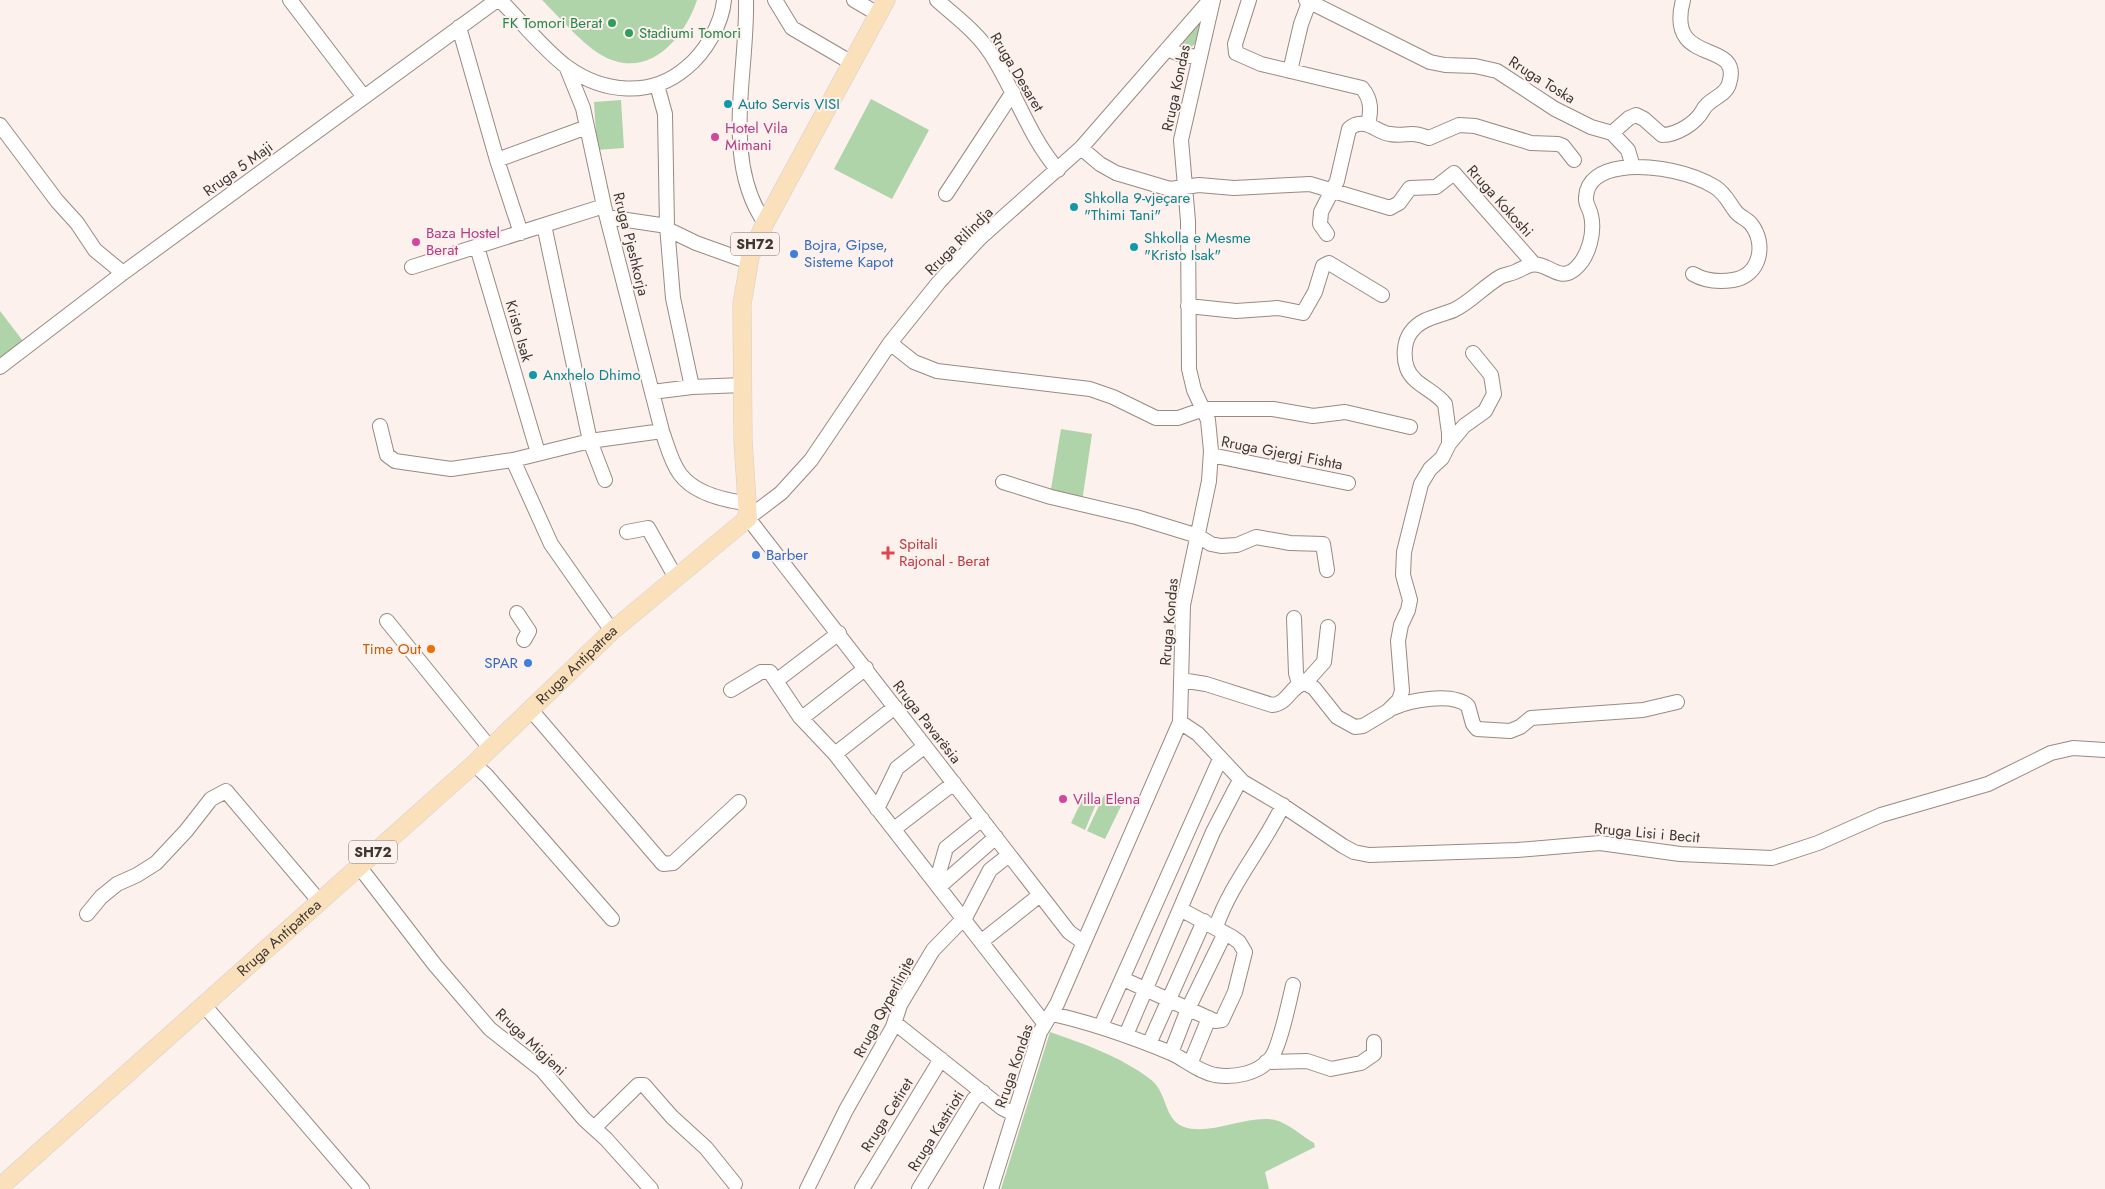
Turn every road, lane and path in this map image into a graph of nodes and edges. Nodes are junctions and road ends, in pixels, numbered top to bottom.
1 (290, 0) edge
2 (499, 0) edge
3 (724, 0) edge
4 (746, 0) edge
5 (776, 0) edge
6 (854, 0) edge
7 (937, 0) edge
8 (1212, 0) edge
9 (1249, 0) edge
10 (1309, 0) edge
11 (1683, 0) edge
12 (480, 5) edge
13 (882, 7) edge
14 (459, 27) junction
15 (1167, 49) junction
16 (1198, 57) junction
17 (852, 63) junction
18 (566, 66) junction
19 (1290, 71) junction
20 (656, 85) junction
21 (1013, 92) junction
22 (364, 97) junction
23 (0, 125) edge
24 (1368, 126) junction
25 (587, 127) junction
26 (1612, 133) junction
27 (1081, 148) junction
28 (497, 160) junction
29 (1574, 160) dead end
30 (1633, 167) junction
31 (1058, 170) junction
32 (1185, 188) junction
33 (1331, 191) junction
34 (946, 194) dead end
35 (606, 211) junction
36 (765, 223) junction
37 (544, 225) junction
38 (667, 228) junction
39 (521, 233) junction
40 (1327, 234) dead end
41 (477, 246) junction
42 (749, 262) junction
43 (1534, 264) junction
44 (412, 267) dead end
45 (123, 273) junction
46 (1693, 274) dead end
47 (1382, 295) dead end
48 (1188, 306) junction
49 (890, 343) junction
50 (1473, 354) dead end
51 (0, 367) edge
52 (743, 385) junction
53 (692, 387) junction
54 (652, 392) junction
55 (1204, 409) junction
56 (380, 426) dead end
57 (1410, 427) dead end
58 (662, 431) junction
59 (590, 441) junction
60 (1448, 444) junction
61 (538, 453) junction
62 (1211, 455) junction
63 (513, 460) junction
64 (606, 480) dead end
65 (1003, 482) dead end
66 (1348, 483) dead end
67 (747, 510) junction
68 (627, 532) dead end
69 (1198, 536) junction
70 (1327, 570) dead end
71 (676, 578) junction
72 (517, 613) dead end
73 (1294, 618) dead end
74 (387, 622) dead end
75 (1328, 628) dead end
76 (612, 631) junction
77 (839, 633) junction
78 (524, 640) dead end
79 (866, 668) junction
80 (1182, 680) junction
81 (776, 681) junction
82 (1306, 683) junction
83 (731, 690) dead end
84 (1677, 702) dead end
85 (895, 707) junction
86 (1393, 708) junction
87 (531, 710) junction
88 (802, 718) junction
89 (1180, 722) junction
90 (925, 746) junction
91 (490, 748) junction
92 (2105, 750) edge
93 (835, 754) junction
94 (1220, 759) junction
95 (474, 764) junction
96 (1240, 780) junction
97 (954, 783) junction
98 (739, 802) dead end
99 (1283, 805) junction
100 (877, 809) junction
101 (982, 819) junction
102 (894, 829) junction
103 (996, 837) junction
104 (1009, 855) junction
105 (358, 865) junction
106 (937, 885) junction
107 (1040, 895) junction
108 (320, 902) junction
109 (1180, 909) junction
110 (87, 914) dead end
111 (612, 919) dead end
112 (964, 919) junction
113 (1215, 927) junction
114 (982, 942) junction
115 (1083, 942) junction
116 (1123, 979) junction
117 (1293, 985) dead end
118 (1146, 989) junction
119 (1168, 999) junction
120 (203, 1004) junction
121 (1188, 1008) junction
122 (1209, 1018) junction
123 (1048, 1019) junction
124 (895, 1022) junction
125 (1101, 1026) junction
126 (1126, 1035) junction
127 (1374, 1042) dead end
128 (1149, 1044) junction
129 (1171, 1053) junction
130 (941, 1059) junction
131 (1191, 1062) junction
132 (1266, 1062) junction
133 (983, 1092) junction
134 (1014, 1114) junction
135 (594, 1128) junction
136 (735, 1184) dead end
137 (0, 1187) edge
138 (362, 1189) edge
139 (651, 1189) edge
140 (807, 1189) edge
141 (862, 1189) edge
142 (919, 1189) edge
143 (991, 1189) edge

1 - 22 street
2 - 12 street, Rruga 5 Maji
2 - 18 street, Rruga 5 Maji
3 - 20 street, Rruga 5 Maji
4 - 36 street
5 - 17 street
6 - 13 street
7 - 21 street, Rruga Desaret
8 - 15 street, Rruga Rilindja
8 - 16 street, Rruga Kondas
9 - 19 street
10 - 19 street
10 - 26 street, Rruga Toska
11 - 26 street
12 - 14 street, Rruga 5 Maji
13 - 17 main road, SH72
14 - 22 street, Rruga 5 Maji
14 - 28 street
15 - 16 street
15 - 27 street, Rruga Rilindja
16 - 32 street, Rruga Kondas
17 - 36 main road, SH72
18 - 20 street, Rruga 5 Maji
18 - 25 street, Rruga Pjeshkorja
19 - 24 street
20 - 38 street
21 - 31 street, Rruga Desaret
21 - 34 street
22 - 45 street, Rruga 5 Maji
23 - 45 street
24 - 29 street
24 - 33 street
25 - 28 street
25 - 35 street, Rruga Pjeshkorja
26 - 30 street
27 - 31 street, Rruga Rilindja
27 - 32 street, Rruga Kokoshi
28 - 39 street
30 - 43 street
30 - 46 street
31 - 49 street, Rruga Rilindja
32 - 33 street, Rruga Kokoshi
32 - 48 street, Rruga Kondas
33 - 40 street
33 - 43 street, Rruga Kokoshi
35 - 37 street
35 - 38 street
35 - 54 street, Rruga Pjeshkorja
36 - 42 main road, SH72
37 - 39 street
37 - 59 street
38 - 42 street
38 - 53 street
39 - 41 street
41 - 44 street
41 - 61 street, Kristo Isak
42 - 52 main road, SH72
43 - 60 street
45 - 51 street, Rruga 5 Maji
47 - 48 street
48 - 55 street, Rruga Kondas
49 - 55 street
49 - 67 street, Rruga Rilindja
50 - 60 street
52 - 53 street
52 - 67 main road, SH72
53 - 54 street
54 - 58 street, Rruga Pjeshkorja
55 - 57 street
55 - 62 street, Rruga Kondas
56 - 63 street
58 - 59 street
58 - 67 street, Rruga Pjeshkorja
59 - 61 street
59 - 64 street
60 - 86 street
61 - 63 street
62 - 66 street, Rruga Gjergj Fishta
62 - 69 street, Rruga Kondas
63 - 76 street
65 - 69 street
67 - 71 main road, Rruga Antipatrea / SH72
67 - 77 street, Rruga Pavarësia
68 - 71 street
69 - 70 street
69 - 80 street, Rruga Kondas
71 - 76 main road, Rruga Antipatrea / SH72
72 - 78 street
73 - 82 street
74 - 91 street
75 - 82 street
76 - 87 main road, Rruga Antipatrea / SH72
77 - 79 street, Rruga Pavarësia
77 - 81 street
79 - 85 street, Rruga Pavarësia
79 - 88 street
80 - 82 street
80 - 89 street, Rruga Kondas
81 - 83 street
81 - 88 street
82 - 86 street
84 - 86 street
85 - 90 street, Rruga Pavarësia
85 - 93 street
87 - 91 main road, Rruga Antipatrea / SH72
87 - 98 street
88 - 93 street
89 - 94 street, Rruga Lisi i Becit
89 - 115 street, Rruga Kondas
90 - 97 street, Rruga Pavarësia
90 - 100 street
91 - 95 main road, Rruga Antipatrea / SH72
92 - 99 street, Rruga Lisi i Becit
93 - 100 street
94 - 96 street, Rruga Lisi i Becit
94 - 116 street
95 - 105 main road, Rruga Antipatrea / SH72
95 - 111 street
96 - 99 street, Rruga Lisi i Becit
96 - 109 street
97 - 101 street, Rruga Pavarësia
97 - 102 street
99 - 113 street
100 - 102 street
101 - 103 street, Rruga Pavarësia
101 - 106 street
102 - 106 street
103 - 104 street, Rruga Pavarësia
103 - 106 street
104 - 107 street, Rruga Pavarësia
104 - 112 street, Rruga Qyperlinjte
105 - 108 main road, Rruga Antipatrea / SH72
105 - 135 street, Rruga Migjeni
106 - 112 street
107 - 114 street
107 - 115 street, Rruga Pavarësia
108 - 110 street
108 - 120 main road, Rruga Antipatrea / SH72
109 - 113 street
109 - 118 street
112 - 114 street
112 - 124 street, Rruga Qyperlinjte
113 - 119 street
113 - 121 street
113 - 122 street
114 - 123 street
115 - 123 street, Rruga Kondas
116 - 118 street
116 - 125 street
117 - 132 street
118 - 119 street
118 - 126 street
119 - 121 street
119 - 128 street
120 - 137 main road, Rruga Antipatrea / SH72
120 - 138 street
121 - 122 street
121 - 129 street
122 - 131 street
123 - 125 street
123 - 134 street, Rruga Kondas
124 - 130 street
124 - 140 street, Rruga Qyperlinjte
125 - 126 street
126 - 128 street
127 - 132 street
128 - 129 street
129 - 131 street
130 - 133 street
130 - 141 street, Rruga Cetiret
131 - 132 street
133 - 134 street
133 - 142 street, Rruga Kastrioti
134 - 143 street, Rruga Kondas
135 - 136 street
135 - 139 street, Rruga Migjeni

